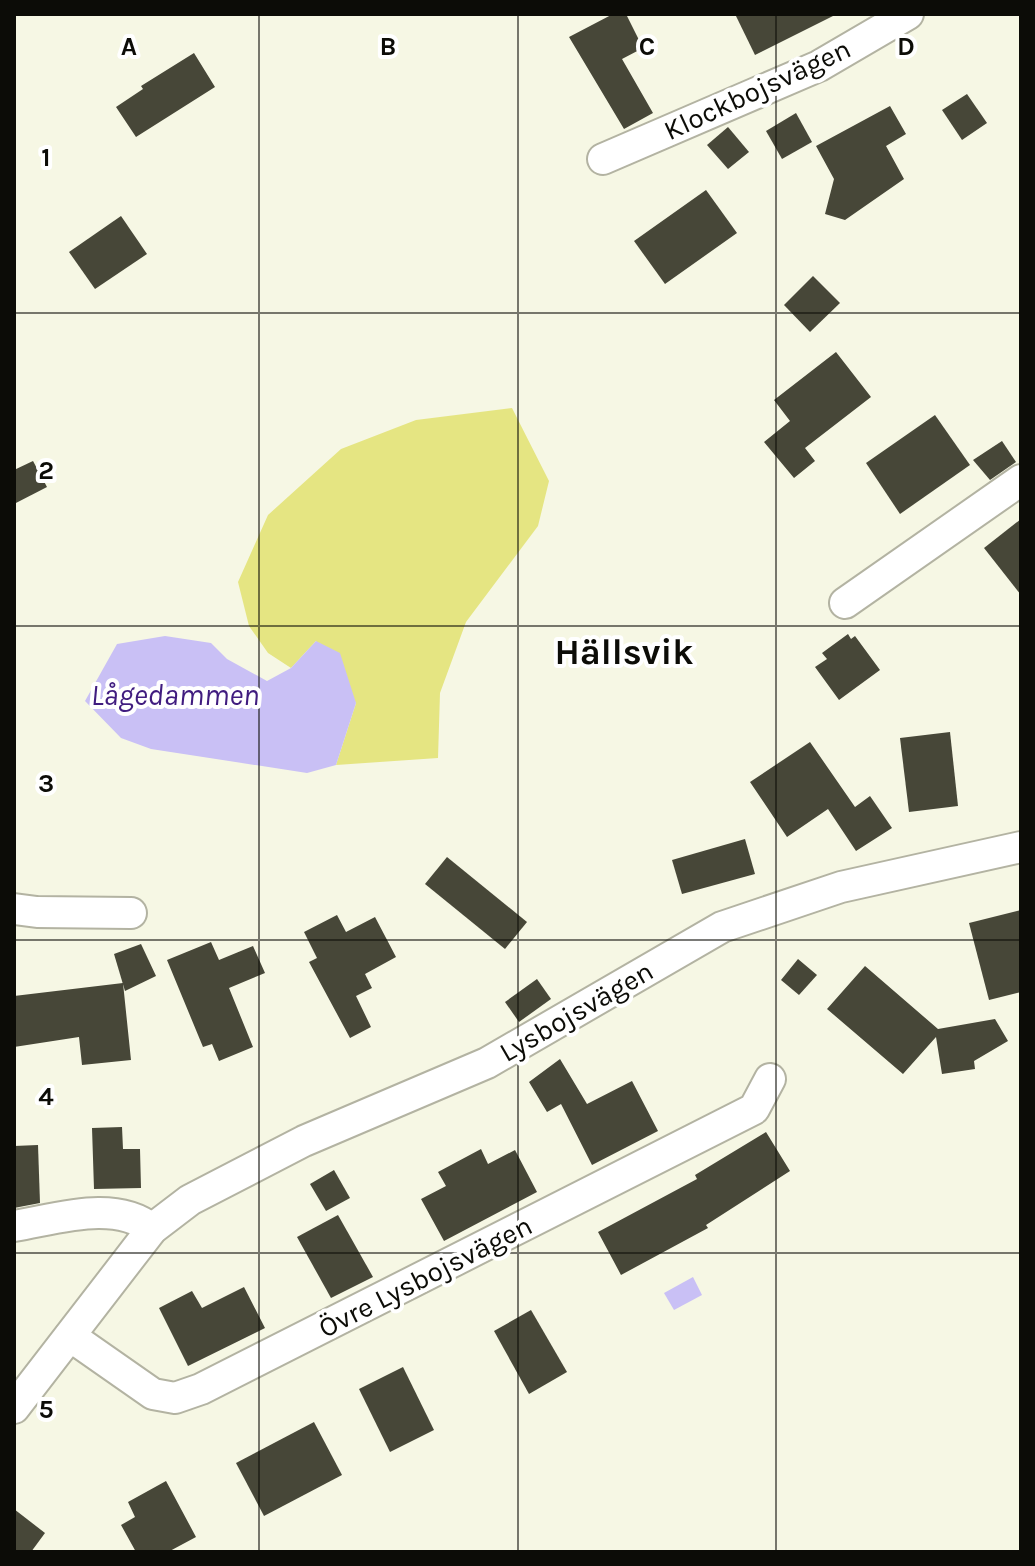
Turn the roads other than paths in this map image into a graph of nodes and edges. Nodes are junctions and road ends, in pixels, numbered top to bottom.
1 (908, 14) edge
2 (603, 159) dead end
3 (1021, 480) edge
4 (845, 603) dead end
5 (1021, 847) edge
6 (14, 909) edge
7 (131, 913) dead end
8 (770, 1079) dead end
9 (14, 1226) edge
10 (152, 1229) junction
11 (70, 1336) junction
12 (14, 1408) edge

1 - 2 street, Klockbojsvägen
3 - 4 street
5 - 10 street, Lysbojsvägen
6 - 7 street
8 - 11 street, Övre Lysbojsvägen
9 - 10 street
10 - 11 street, Lysbojsvägen
11 - 12 street, Lysbojsvägen

